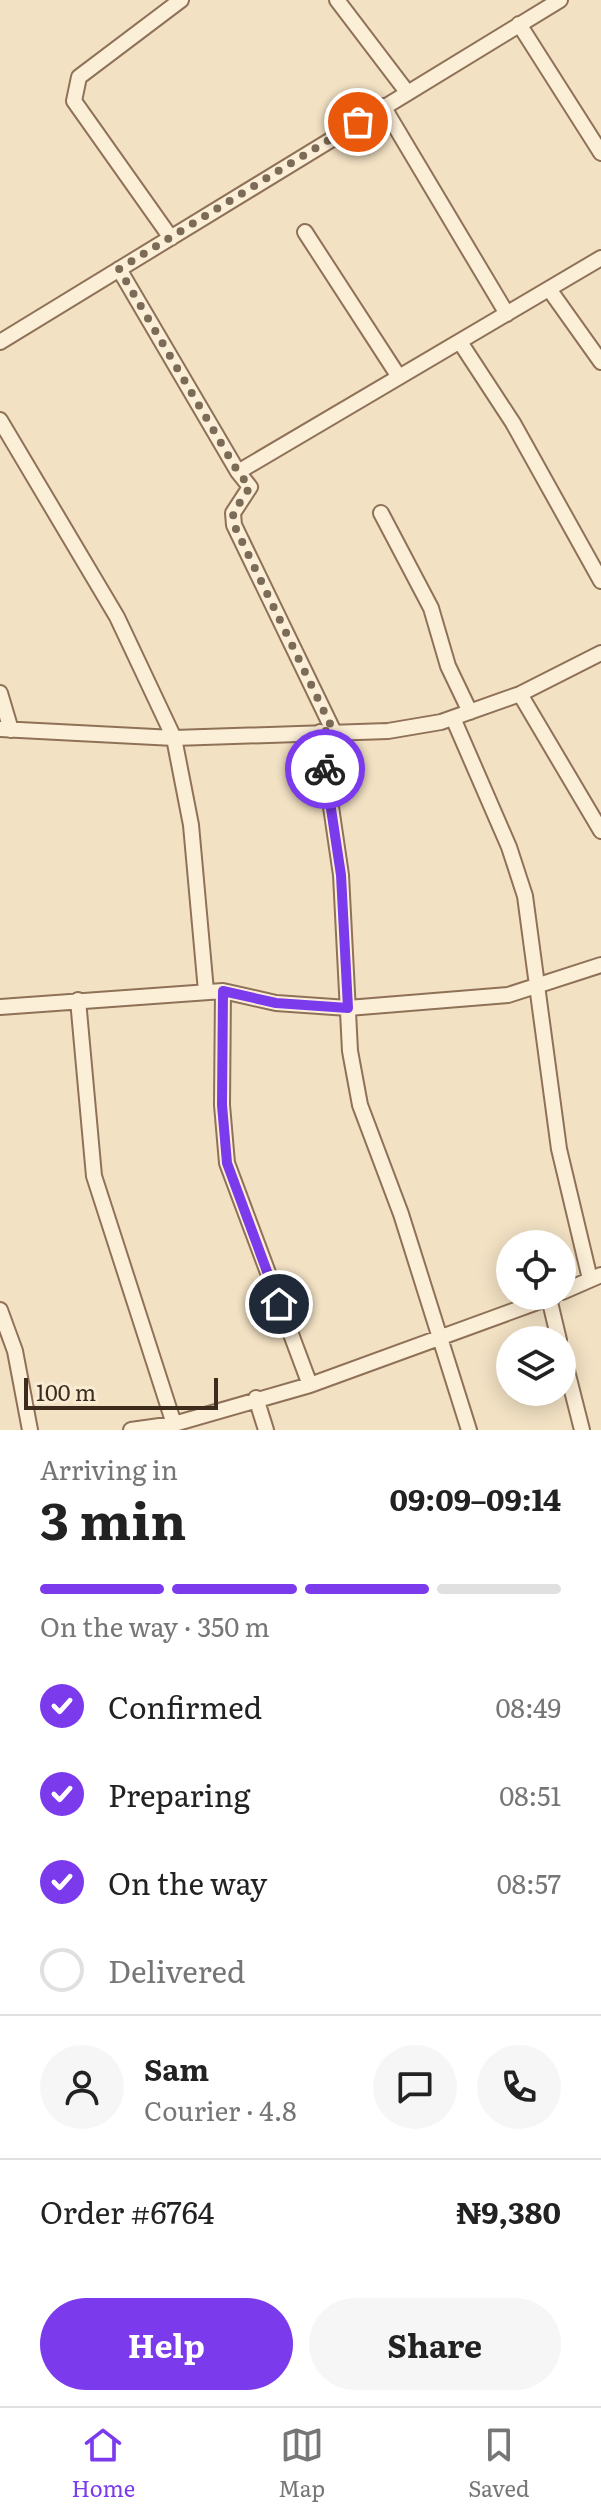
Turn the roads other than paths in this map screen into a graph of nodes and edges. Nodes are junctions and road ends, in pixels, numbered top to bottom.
1 (181, 0) edge
2 (337, 0) edge
3 (560, 0) edge
4 (519, 24) junction
5 (407, 92) junction
6 (383, 106) junction
7 (601, 153) edge
8 (305, 232) dead end
9 (171, 238) junction
10 (601, 258) edge
11 (119, 269) junction
12 (549, 289) junction
13 (507, 314) junction
14 (0, 342) edge
15 (460, 342) junction
16 (601, 362) edge
17 (399, 377) junction
18 (0, 420) edge
19 (238, 472) junction
20 (381, 513) dead end
21 (601, 581) edge
22 (601, 653) edge
23 (0, 693) edge
24 (520, 694) junction
25 (470, 712) junction
26 (453, 718) junction
27 (6, 729) edge
28 (326, 731) junction
29 (174, 738) junction
30 (601, 831) edge
31 (601, 965) edge
32 (536, 984) junction
33 (206, 991) junction
34 (223, 991) junction
35 (78, 1000) junction
36 (0, 1007) edge
37 (348, 1008) junction
38 (595, 1277) edge
39 (576, 1286) edge
40 (0, 1310) edge
41 (512, 1310) edge
42 (441, 1335) junction
43 (310, 1385) junction
44 (256, 1398) junction
45 (576, 1406) edge
46 (174, 1424) junction
47 (30, 1430) edge
48 (131, 1430) edge
49 (266, 1430) edge
50 (469, 1430) edge
51 (582, 1430) edge

1 - 9 street
2 - 5 street
3 - 4 street
4 - 5 street
4 - 7 street
5 - 6 street
6 - 9 street
6 - 13 street
8 - 17 street
9 - 11 street
10 - 12 street
11 - 14 street
11 - 19 street
12 - 13 street
12 - 16 street
13 - 15 street
15 - 17 street
15 - 21 street
17 - 19 street
18 - 29 street
19 - 28 street
20 - 25 street
22 - 24 street
23 - 27 street
24 - 25 street
24 - 30 street
25 - 26 street
26 - 28 street
26 - 32 street
27 - 29 street
28 - 29 street
28 - 37 street
29 - 33 street
31 - 32 street
32 - 37 street
32 - 38 street
33 - 34 street
33 - 35 street
34 - 37 street
34 - 43 street
35 - 36 street
35 - 46 street
37 - 42 street
38 - 39 street
40 - 47 street
41 - 42 street
42 - 43 street
42 - 50 street
43 - 44 street
44 - 46 street
44 - 49 street
45 - 51 street
46 - 48 street

